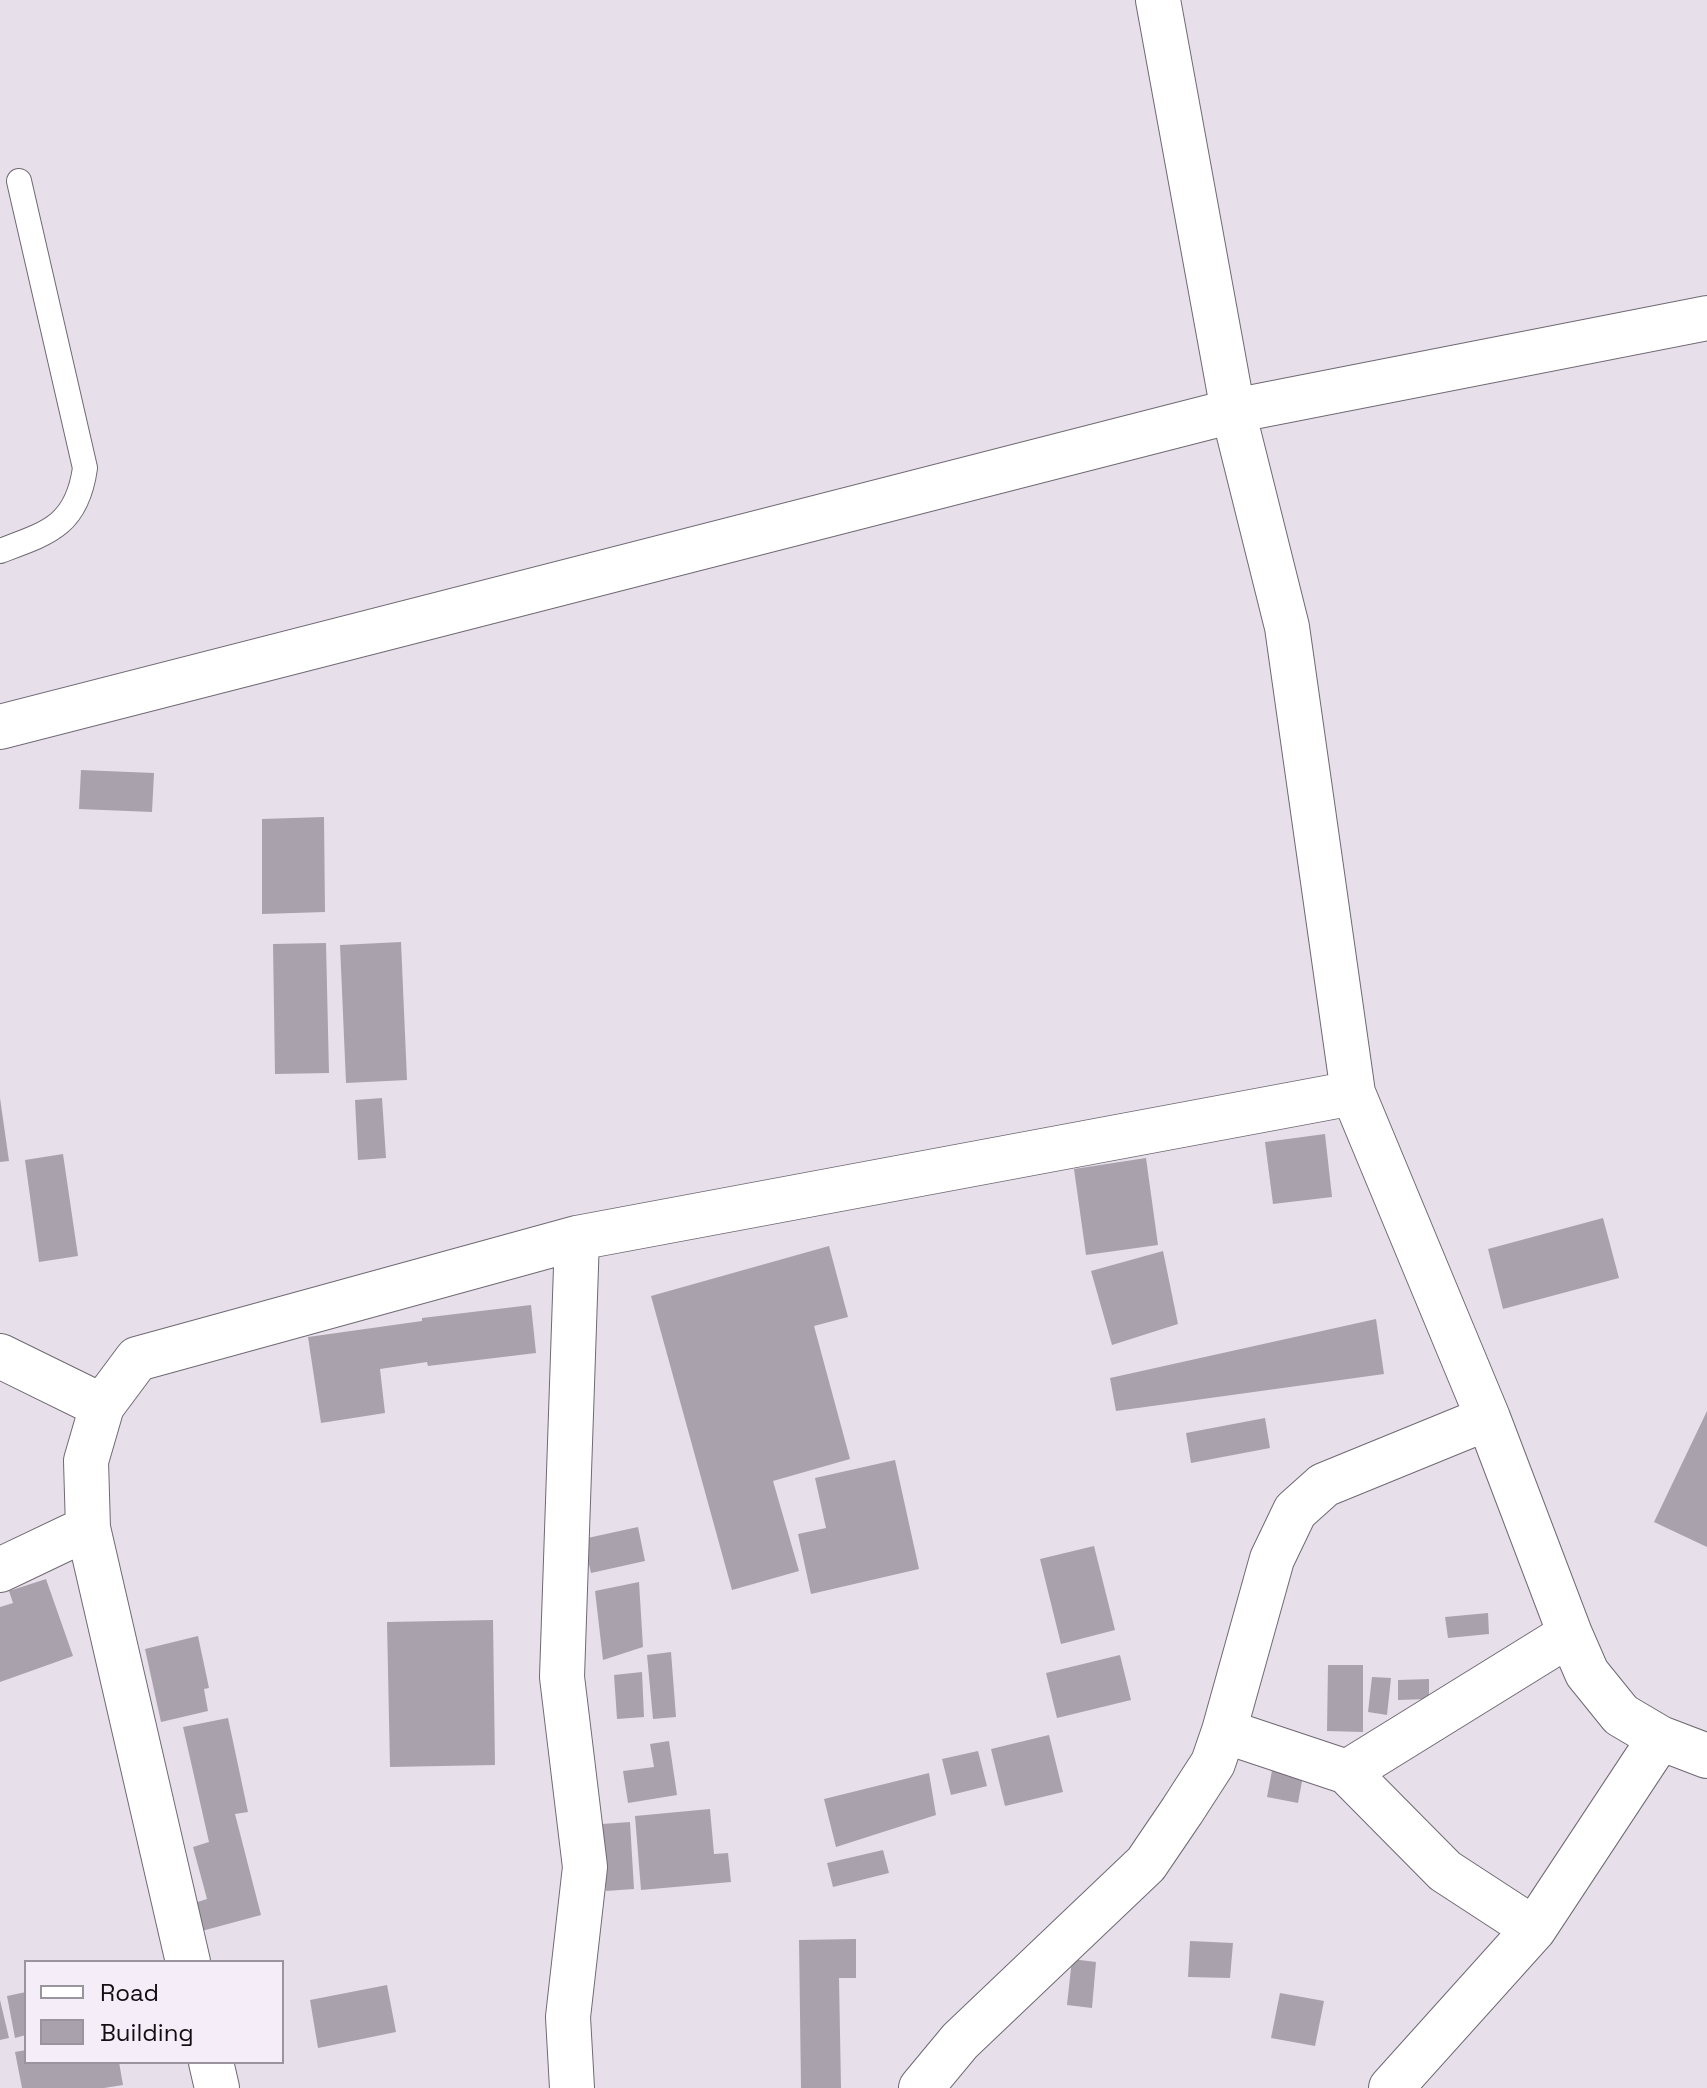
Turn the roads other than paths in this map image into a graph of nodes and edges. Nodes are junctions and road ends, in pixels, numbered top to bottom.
1 (1158, 0) edge
2 (19, 181) dead end
3 (1707, 318) edge
4 (1233, 411) junction
5 (0, 551) edge
6 (0, 727) edge
7 (1353, 1093) junction
8 (577, 1238) junction
9 (0, 1356) edge
10 (102, 1406) junction
11 (1488, 1418) junction
12 (88, 1528) junction
13 (0, 1570) edge
14 (1570, 1634) junction
15 (1224, 1731) junction
16 (1660, 1738) junction
17 (1707, 1756) edge
18 (1347, 1772) junction
19 (1534, 1929) junction
20 (188, 1960) edge
21 (211, 2064) edge
22 (217, 2088) edge
23 (572, 2088) edge
24 (921, 2088) edge
25 (1391, 2088) edge

1 - 4 street
2 - 5 lane
3 - 4 street
4 - 6 street
4 - 7 street
7 - 8 street
7 - 11 street
8 - 10 street
8 - 23 street
9 - 10 street
10 - 12 street
11 - 14 street
11 - 15 street
12 - 13 street
12 - 20 street
14 - 16 street
14 - 18 street
15 - 18 street
15 - 24 street
16 - 17 street
16 - 19 street
18 - 19 street
19 - 25 street
21 - 22 street

